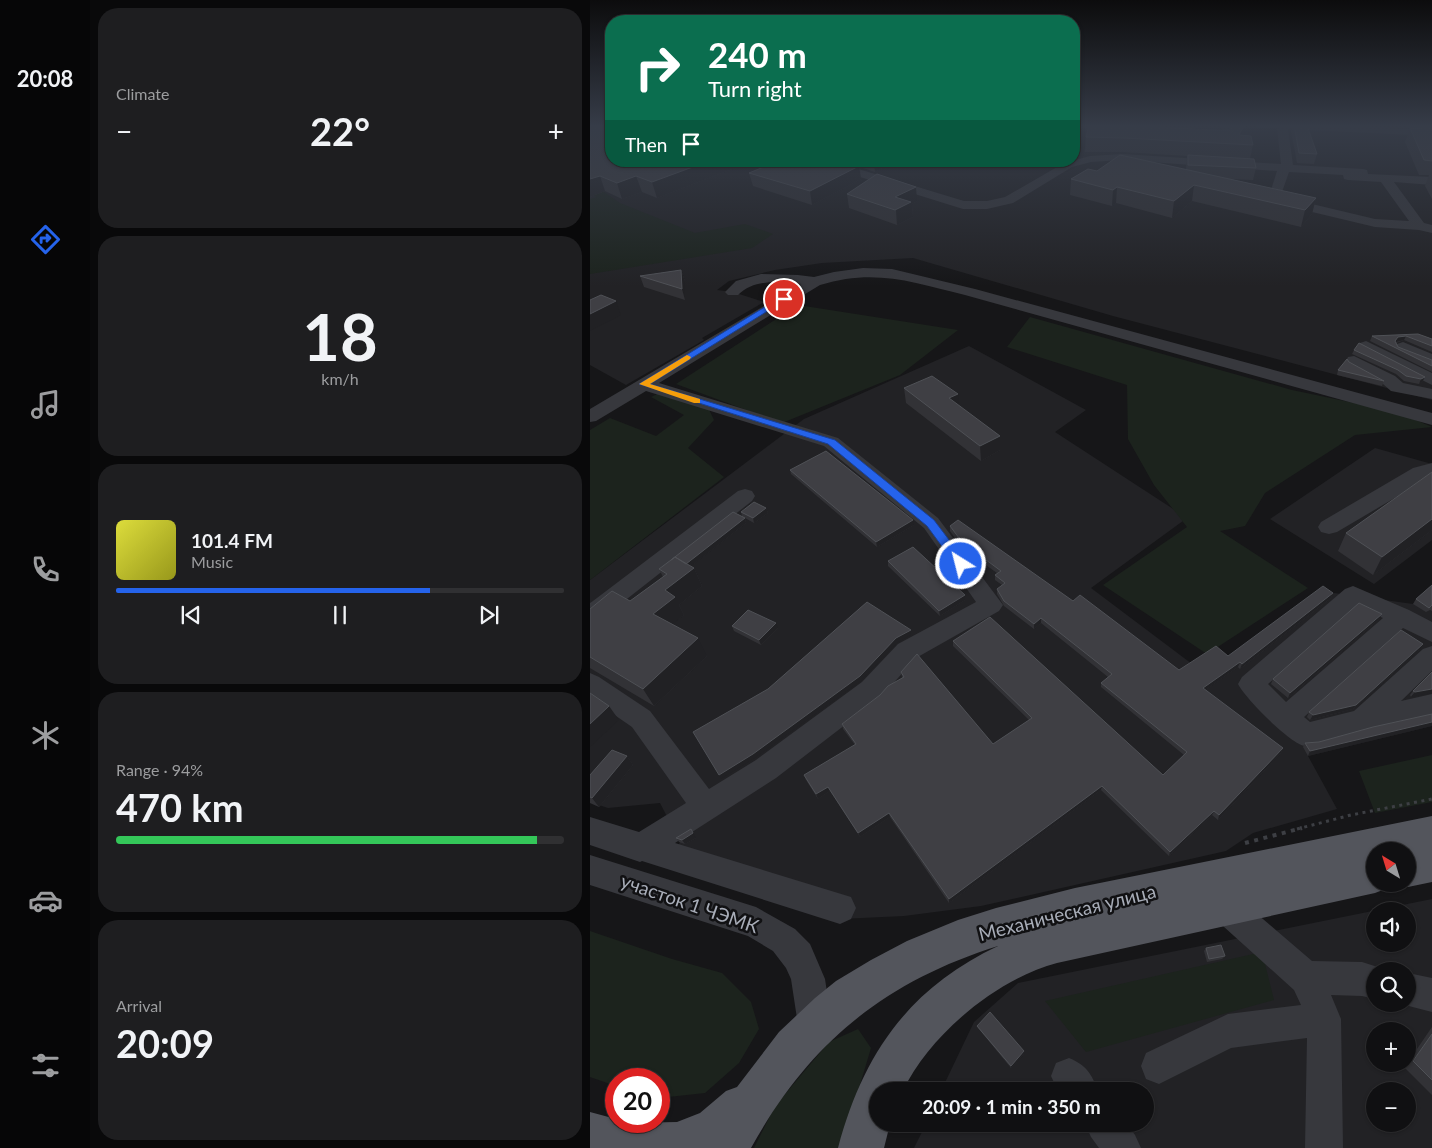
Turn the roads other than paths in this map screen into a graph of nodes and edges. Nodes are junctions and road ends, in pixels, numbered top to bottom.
1 (1385, 178) edge
2 (878, 179) edge
3 (1046, 179) edge
4 (1281, 179) edge
5 (1394, 179) edge
6 (1432, 181) edge
7 (1419, 226) junction
8 (1432, 229) edge
9 (814, 282) junction
10 (734, 292) dead end
11 (1366, 346) edge
12 (1403, 347) edge
13 (1432, 360) edge
14 (1354, 361) dead end
15 (1432, 380) edge
16 (643, 384) junction
17 (1432, 394) edge
18 (590, 417) edge
19 (1432, 418) edge
20 (1432, 469) edge
21 (745, 496) dead end
22 (1329, 527) dead end
23 (590, 618) edge
24 (1421, 623) edge
25 (1432, 656) edge
26 (590, 684) edge
27 (1432, 705) edge
28 (1285, 718) junction
29 (1362, 720) junction
30 (705, 807) junction
31 (590, 831) edge
32 (1432, 833) edge
33 (640, 848) junction
34 (1432, 864) edge
35 (1416, 867) edge
36 (590, 870) edge
37 (1366, 877) edge
38 (1224, 906) junction
39 (840, 908) dead end
40 (1306, 978) junction
41 (1366, 981) edge
42 (1416, 992) edge
43 (1432, 995) edge
44 (1324, 1020) junction
45 (815, 1025) junction
46 (1159, 1066) dead end
47 (884, 1082) edge
48 (754, 1097) junction
49 (869, 1121) edge
50 (1110, 1132) edge
51 (590, 1135) edge
52 (726, 1148) edge
53 (861, 1148) edge
54 (1122, 1148) edge
55 (1324, 1148) edge

1 - 7 street
2 - 3 street
4 - 7 street
5 - 6 street
7 - 8 street
9 - 10 street
9 - 16 street
9 - 19 street
11 - 15 street
12 - 13 street
14 - 17 street
16 - 18 street
16 - 30 street
20 - 22 street
21 - 23 street
24 - 28 street
24 - 28 street
25 - 29 street
26 - 30 street
27 - 29 street
28 - 29 street
30 - 33 street
31 - 33 street
32 - 45 main road, Механическая улица
33 - 39 street
34 - 35 main road
36 - 45 street, участок 1 ЧЭМК
37 - 38 main road, Механическая улица
38 - 40 street
38 - 47 main road, Механическая улица
40 - 41 street
40 - 44 street
42 - 43 street
44 - 46 street
44 - 55 street
45 - 48 main road, Механическая улица
48 - 51 main road
48 - 52 main road, Механическая улица
49 - 53 main road
50 - 54 street

